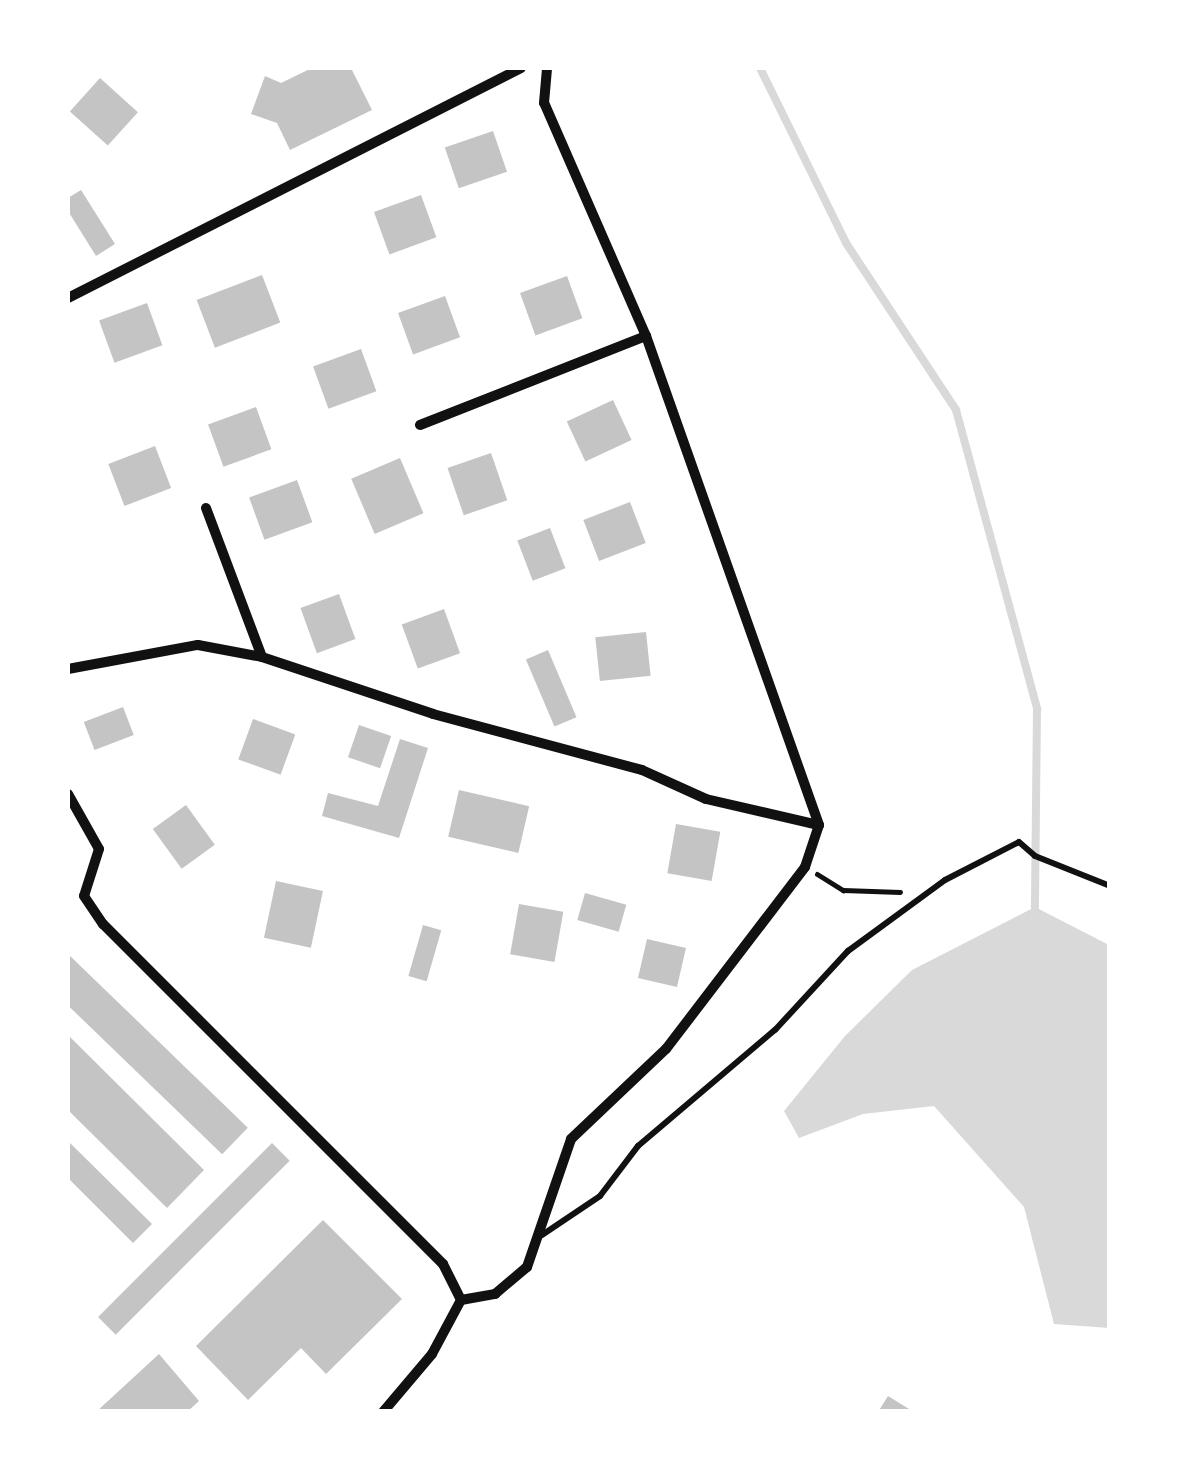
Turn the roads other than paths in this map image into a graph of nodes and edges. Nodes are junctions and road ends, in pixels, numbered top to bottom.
1 (521, 68) edge
2 (546, 68) edge
3 (68, 298) edge
4 (646, 336) junction
5 (420, 425) dead end
6 (206, 508) dead end
7 (262, 657) junction
8 (68, 669) edge
9 (68, 794) edge
10 (819, 824) junction
11 (1110, 886) edge
12 (542, 1235) junction
13 (461, 1300) junction
14 (383, 1412) edge

1 - 3 street
2 - 4 street
4 - 5 street
4 - 10 street
6 - 7 street
7 - 8 street
7 - 10 street
9 - 13 street
10 - 12 street
11 - 12 lane
12 - 13 street
13 - 14 street

